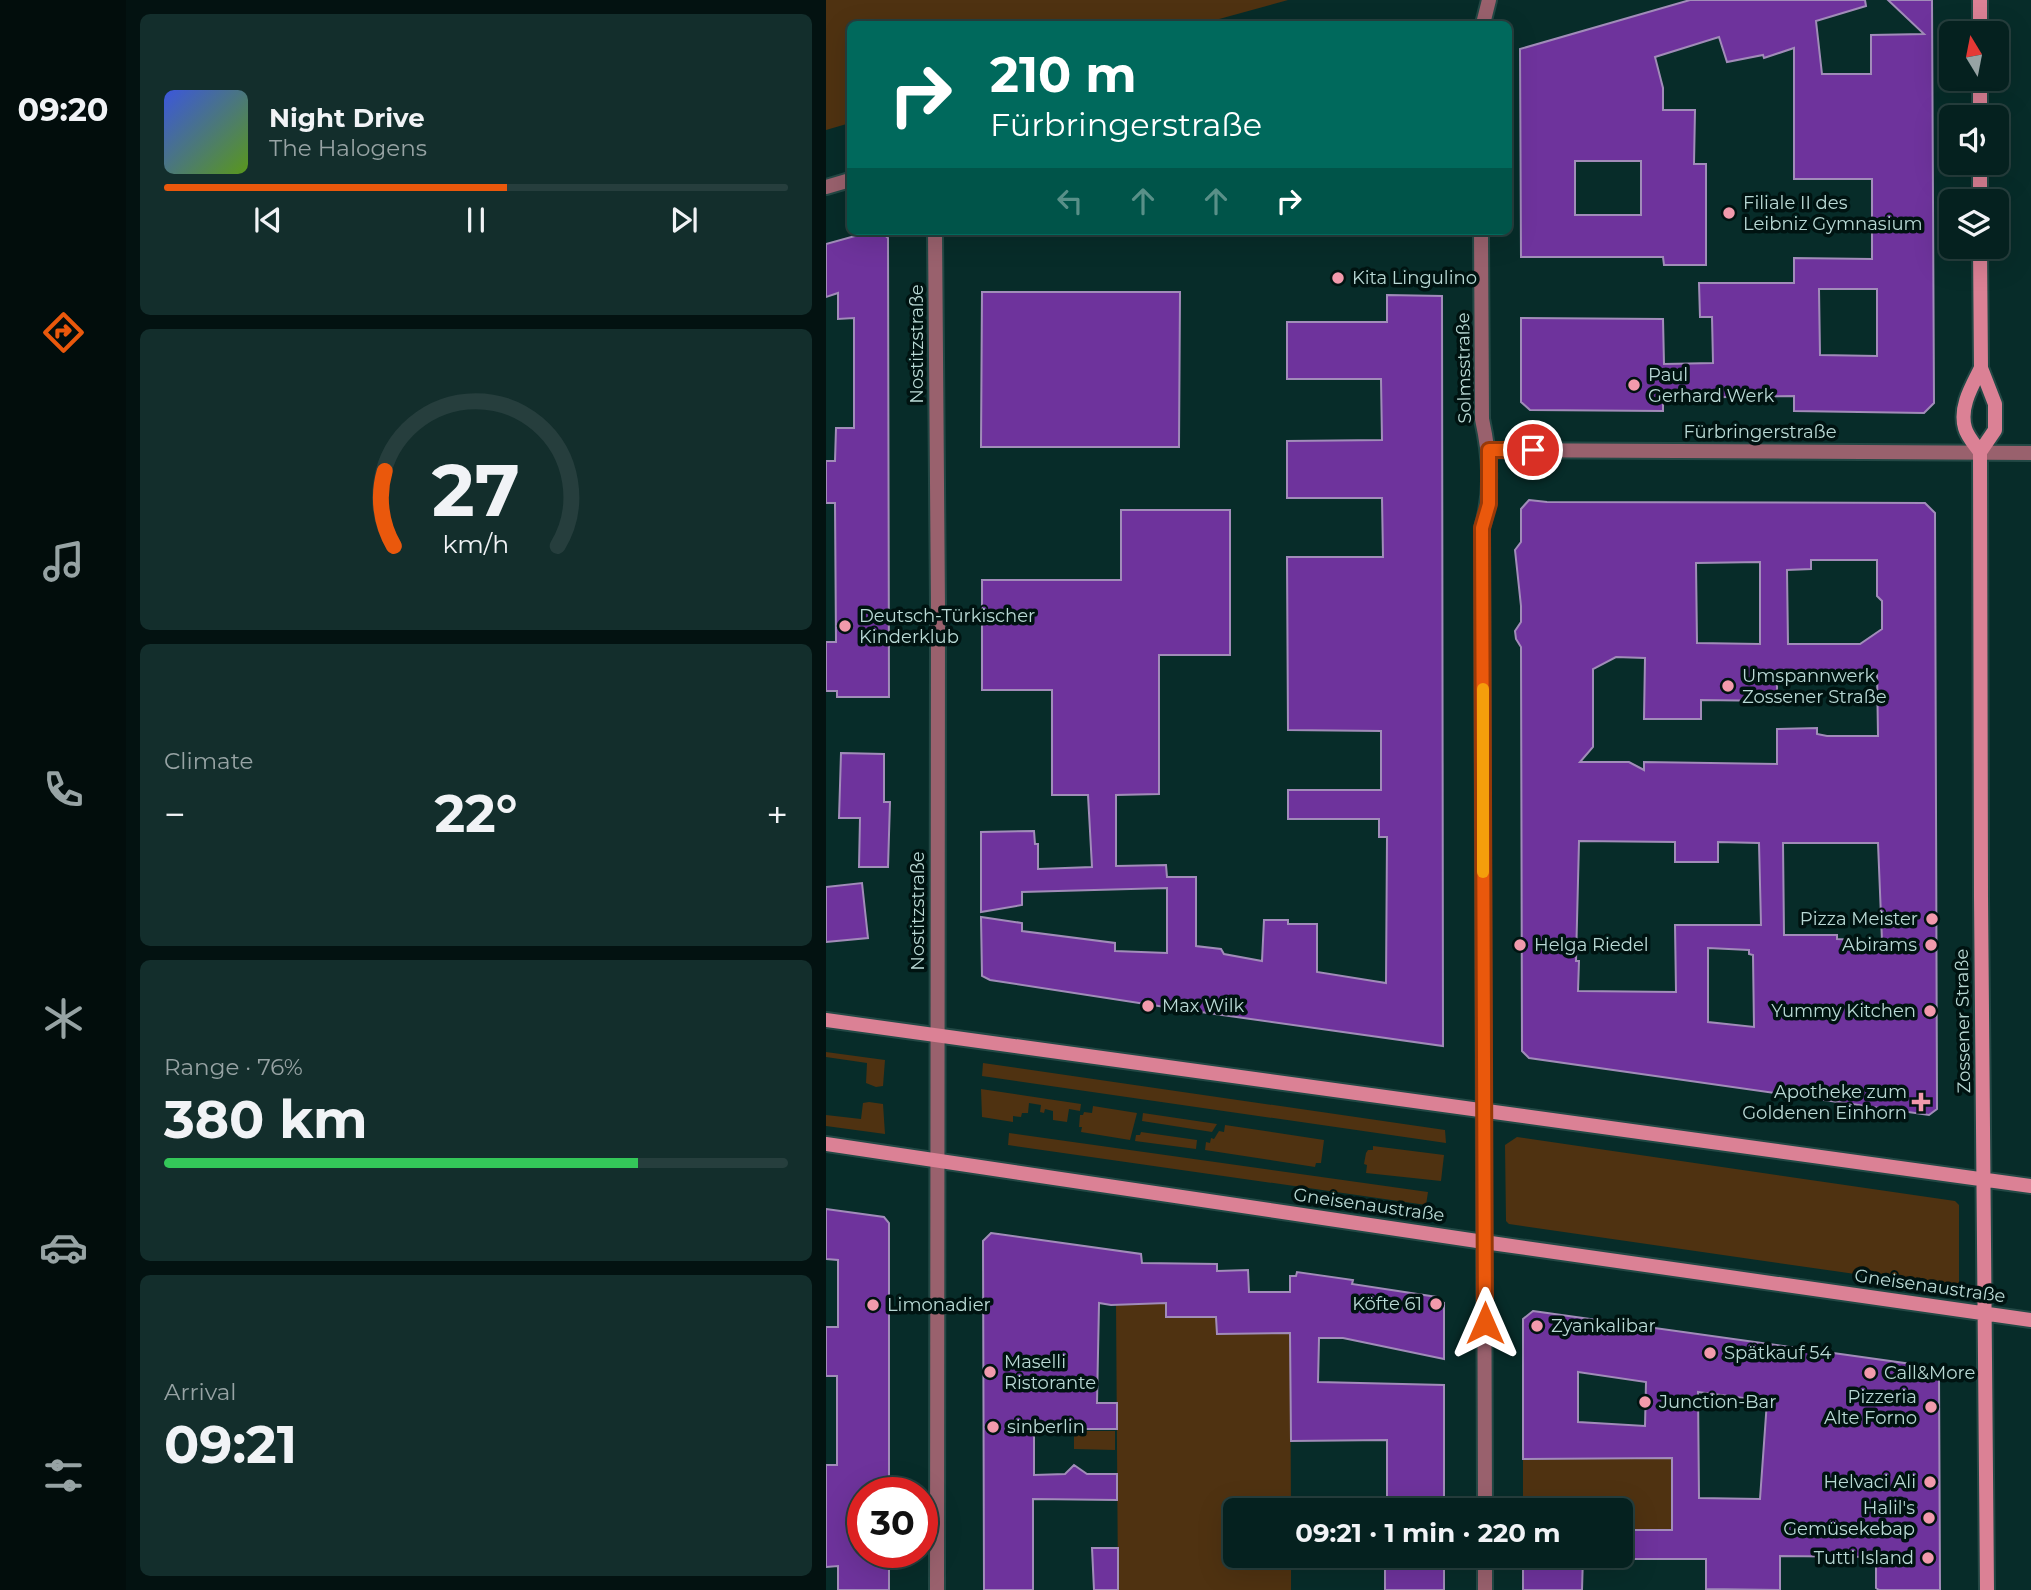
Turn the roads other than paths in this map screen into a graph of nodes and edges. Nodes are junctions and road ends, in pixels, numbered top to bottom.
1 (1489, 0) edge
2 (1980, 0) edge
3 (1484, 21) edge
4 (1980, 21) edge
5 (847, 181) edge
6 (826, 187) edge
7 (935, 235) edge
8 (1482, 235) edge
9 (1980, 259) edge
10 (1981, 368) junction
11 (1489, 450) junction
12 (1980, 452) junction
13 (2031, 453) edge
14 (826, 1020) edge
15 (937, 1034) junction
16 (1484, 1109) junction
17 (826, 1144) edge
18 (938, 1160) junction
19 (1984, 1180) junction
20 (2031, 1186) edge
21 (1484, 1242) junction
22 (1985, 1313) junction
23 (2031, 1320) edge
24 (1485, 1498) edge
25 (1485, 1568) edge
26 (937, 1590) edge
27 (1485, 1590) edge
28 (1987, 1590) edge

1 - 3 street
2 - 4 main road
5 - 6 street
7 - 15 street, Nostitzstraße
8 - 11 street, Solmsstraße
9 - 10 main road, Zossener Straße
10 - 12 main road, Zossener Straße
10 - 12 main road, Zossener Straße
11 - 12 street, Fürbringerstraße
11 - 16 street, Solmsstraße
12 - 13 street, Fürbringerstraße
12 - 19 main road, Zossener Straße
14 - 15 main road
15 - 16 main road
15 - 18 street, Nostitzstraße
16 - 19 main road
16 - 21 street, Solmsstraße
17 - 18 main road, Gneisenaustraße
18 - 21 main road, Gneisenaustraße
18 - 26 street, Nostitzstraße
19 - 20 main road
19 - 22 main road, Zossener Straße
21 - 22 main road, Gneisenaustraße
21 - 24 street, Solmsstraße
22 - 23 main road, Gneisenaustraße
22 - 28 main road, Zossener Straße
25 - 27 street

